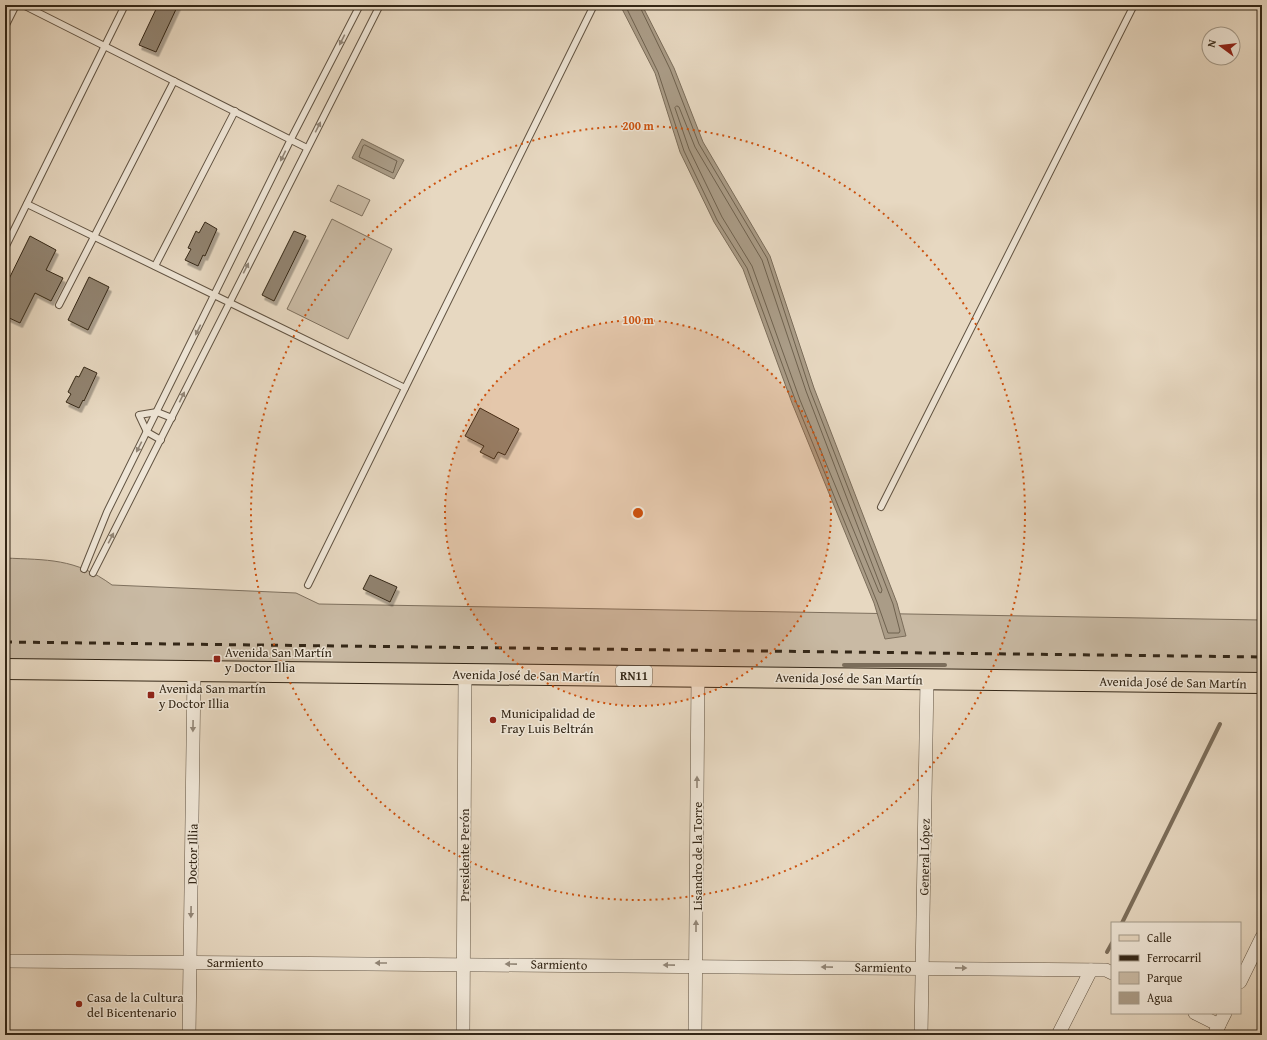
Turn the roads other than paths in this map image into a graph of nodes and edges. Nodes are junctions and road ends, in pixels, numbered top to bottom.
1 (16, 5) edge
2 (23, 5) edge
3 (125, 5) edge
4 (360, 5) edge
5 (380, 5) edge
6 (594, 5) edge
7 (1134, 5) edge
8 (5, 27) edge
9 (104, 47) junction
10 (174, 81) junction
11 (235, 111) junction
12 (291, 139) junction
13 (307, 148) junction
14 (27, 204) junction
15 (94, 237) junction
16 (5, 248) edge
17 (155, 266) junction
18 (215, 296) junction
19 (229, 303) junction
20 (59, 305) dead end
21 (405, 388) junction
22 (157, 412) junction
23 (172, 418) junction
24 (147, 432) junction
25 (161, 440) junction
26 (881, 507) dead end
27 (84, 569) dead end
28 (93, 573) dead end
29 (308, 585) dead end
30 (5, 670) edge
31 (194, 673) junction
32 (465, 674) junction
33 (698, 676) junction
34 (927, 679) junction
35 (1262, 683) edge
36 (1262, 937) edge
37 (5, 961) edge
38 (1257, 961) edge
39 (190, 962) junction
40 (464, 963) junction
41 (696, 966) junction
42 (922, 968) junction
43 (1091, 970) junction
44 (1111, 972) edge
45 (1241, 981) edge
46 (1197, 1014) edge
47 (1219, 1024) edge
48 (189, 1035) edge
49 (463, 1035) edge
50 (695, 1035) edge
51 (921, 1035) edge
52 (1058, 1035) edge

1 - 8 lane
2 - 9 lane
3 - 9 lane
4 -> 12 lane
13 -> 5 lane
6 - 21 lane
7 - 26 lane
9 - 10 lane
9 - 14 lane
10 - 11 lane
10 - 15 lane
11 - 12 lane
11 - 17 lane
12 - 13 lane
12 -> 18 lane
19 -> 13 lane
14 - 15 lane
14 - 16 lane
15 - 17 lane
15 - 20 lane
17 - 18 lane
18 - 19 lane
18 -> 22 lane
19 - 21 lane
23 -> 19 lane
21 - 29 lane
22 - 23 lane
22 - 24 lane
22 - 24 lane
23 - 25 lane
24 - 25 lane
24 -> 27 lane
28 -> 25 lane
30 - 31 main road, Avenida José de San Martín / RN11
31 - 32 main road, Avenida José de San Martín / RN11
31 -> 39 street, Doctor Illia
32 - 33 main road, Avenida José de San Martín / RN11
32 - 40 street, Presidente Perón
33 - 34 main road, Avenida José de San Martín / RN11
41 -> 33 street, Lisandro de la Torre
34 - 35 main road, Avenida José de San Martín / RN11
34 - 42 street, General López
36 - 38 street
37 - 39 street, Sarmiento
38 - 45 street
40 -> 39 street, Sarmiento
39 - 48 street, Doctor Illia
41 -> 40 street, Sarmiento
40 - 49 street, Presidente Perón
42 -> 41 street, Sarmiento
41 - 50 street, Lisandro de la Torre
42 -> 43 street, Sarmiento
42 - 51 street, General López
43 - 44 street, Sarmiento
43 - 52 street
46 - 47 street

